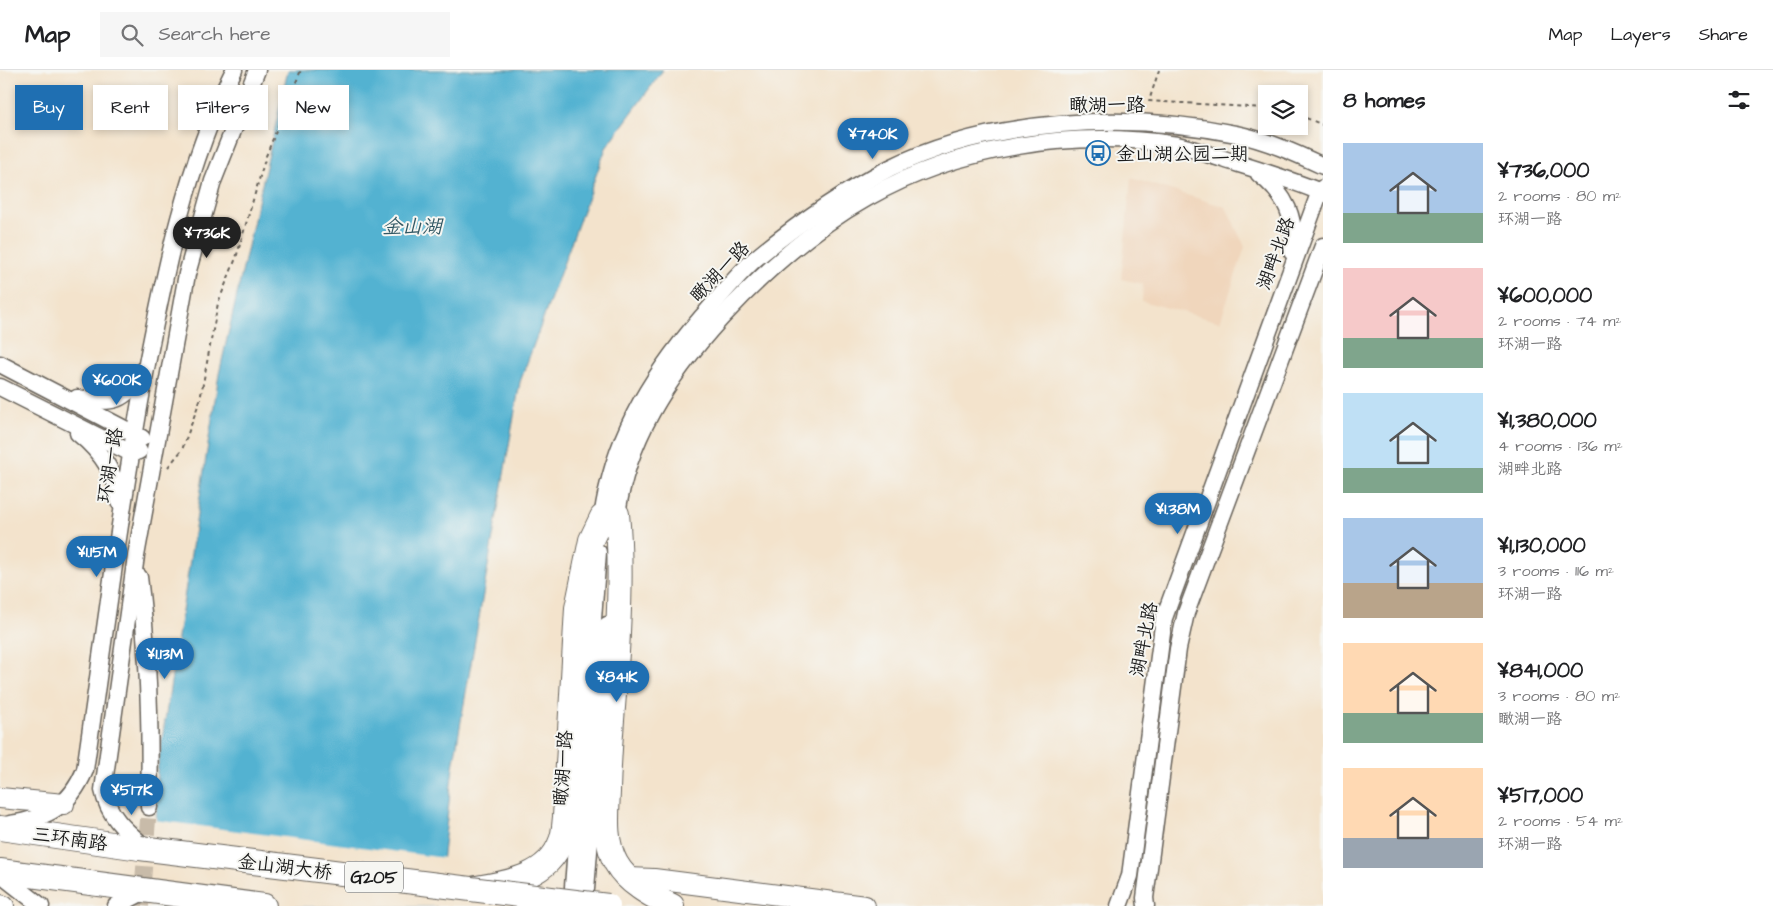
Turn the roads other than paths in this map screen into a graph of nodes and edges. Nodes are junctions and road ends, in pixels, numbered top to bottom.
1 (234, 70) edge
2 (257, 70) edge
3 (1323, 166) edge
4 (1249, 167) junction
5 (1322, 191) edge
6 (1323, 246) edge
7 (1323, 265) edge
8 (1289, 275) junction
9 (1310, 281) junction
10 (148, 359) junction
11 (0, 364) edge
12 (0, 387) edge
13 (62, 396) junction
14 (54, 415) junction
15 (134, 432) junction
16 (155, 446) junction
17 (131, 453) junction
18 (610, 516) junction
19 (120, 526) junction
20 (136, 556) junction
21 (0, 798) edge
22 (64, 804) junction
23 (149, 807) tunnel mouth
24 (0, 825) edge
25 (0, 828) edge
26 (143, 848) junction
27 (0, 870) edge
28 (0, 874) edge
29 (628, 878) junction
30 (580, 888) dead end
31 (472, 889) junction
32 (145, 891) junction
33 (0, 905) edge
34 (4, 906) edge
35 (41, 906) edge
36 (116, 906) edge
37 (264, 906) edge
38 (608, 906) edge
39 (672, 906) edge
40 (866, 906) edge
41 (1119, 906) edge
42 (1146, 906) edge

1 - 10 street, 环湖一路
2 - 16 street
3 - 18 street, 瞰湖一路
4 - 5 street, 瞰湖一路
4 - 8 street
4 - 18 street, 瞰湖一路
5 - 8 street, 湖畔北路
6 - 9 street, 湖畔北路
7 - 9 street
8 - 41 street, 湖畔北路
9 - 42 street, 湖畔北路
10 - 13 street
10 - 15 street, 环湖一路
11 - 13 street
12 - 14 street
13 - 15 street
14 - 17 street
14 - 19 street
15 - 16 street
15 - 17 street, 环湖一路
16 - 17 street
16 - 20 street
17 - 19 street, 环湖一路
18 - 29 highway
18 - 30 street, 瞰湖一路
18 - 31 highway
19 - 22 street, 环湖一路
20 - 23 street
20 - 26 street
21 - 22 main road
22 - 24 street, 环湖一路
25 - 26 highway, 三环南路 / G205
26 - 31 highway, 金山湖大桥 / G205, bridge
27 - 32 highway
28 - 35 street
29 - 39 highway
29 - 40 main road
31 - 38 highway, 金山湖大桥 / G205, bridge
32 - 36 street
32 - 37 highway
33 - 34 main road

